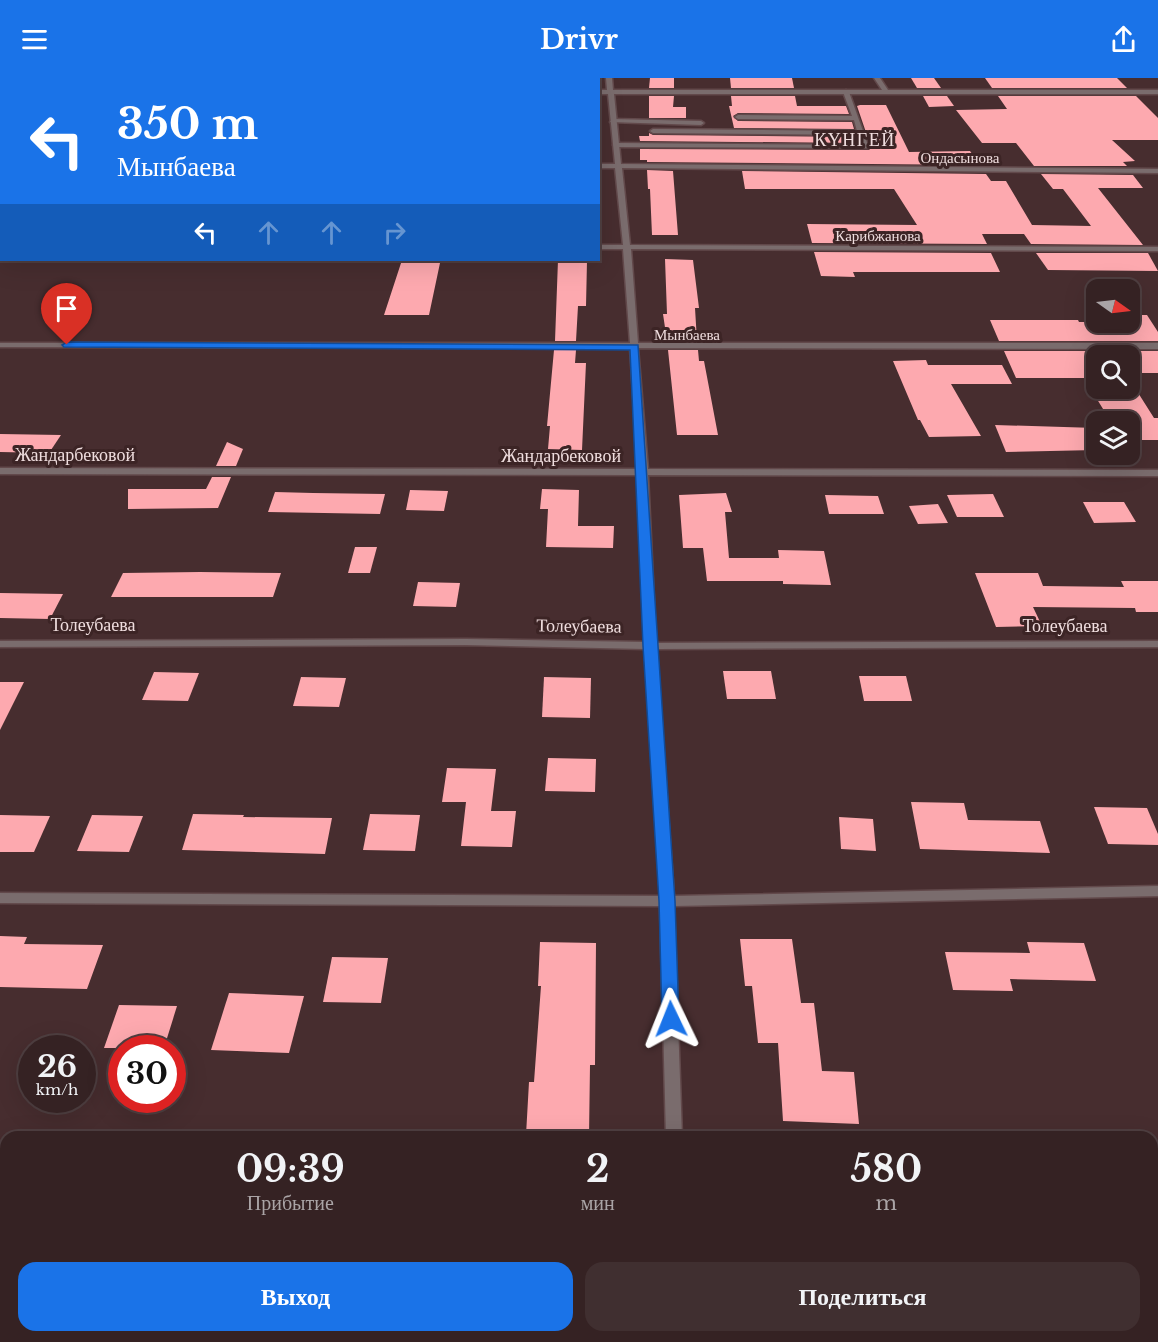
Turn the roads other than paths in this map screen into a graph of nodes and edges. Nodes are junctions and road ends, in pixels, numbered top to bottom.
1 (609, 78) edge
2 (877, 78) edge
3 (600, 92) edge
4 (608, 92) junction
5 (846, 92) junction
6 (886, 92) junction
7 (1158, 92) edge
8 (738, 117) dead end
9 (856, 118) junction
10 (612, 122) junction
11 (701, 123) dead end
12 (653, 131) dead end
13 (861, 133) junction
14 (616, 145) junction
15 (600, 166) edge
16 (619, 166) junction
17 (1158, 171) edge
18 (600, 247) edge
19 (627, 247) junction
20 (1158, 249) edge
21 (0, 345) edge
22 (1158, 346) edge
23 (635, 347) junction
24 (0, 471) edge
25 (643, 472) junction
26 (1158, 473) edge
27 (0, 644) edge
28 (1158, 644) edge
29 (650, 646) junction
30 (1158, 891) edge
31 (0, 898) edge
32 (667, 901) junction
33 (674, 1131) edge

1 - 4 street
2 - 6 street
3 - 4 street
4 - 5 street
4 - 10 street
5 - 6 street
5 - 9 street
6 - 7 street
8 - 9 street
9 - 13 street
10 - 11 street
10 - 14 street
12 - 13 street
13 - 14 street
14 - 16 street
15 - 16 street, Ондасынова
16 - 17 street, Ондасынова
16 - 19 street
18 - 19 street, Карибжанова
19 - 20 street, Карибжанова
19 - 23 street
21 - 23 street, Мынбаева
22 - 23 street, Мынбаева
23 - 25 street
24 - 25 street, Жандарбековой
25 - 26 street, Жандарбековой
25 - 29 street
27 - 29 street, Толеубаева
28 - 29 street, Толеубаева
29 - 32 street
30 - 32 street
31 - 32 street
32 - 33 street

